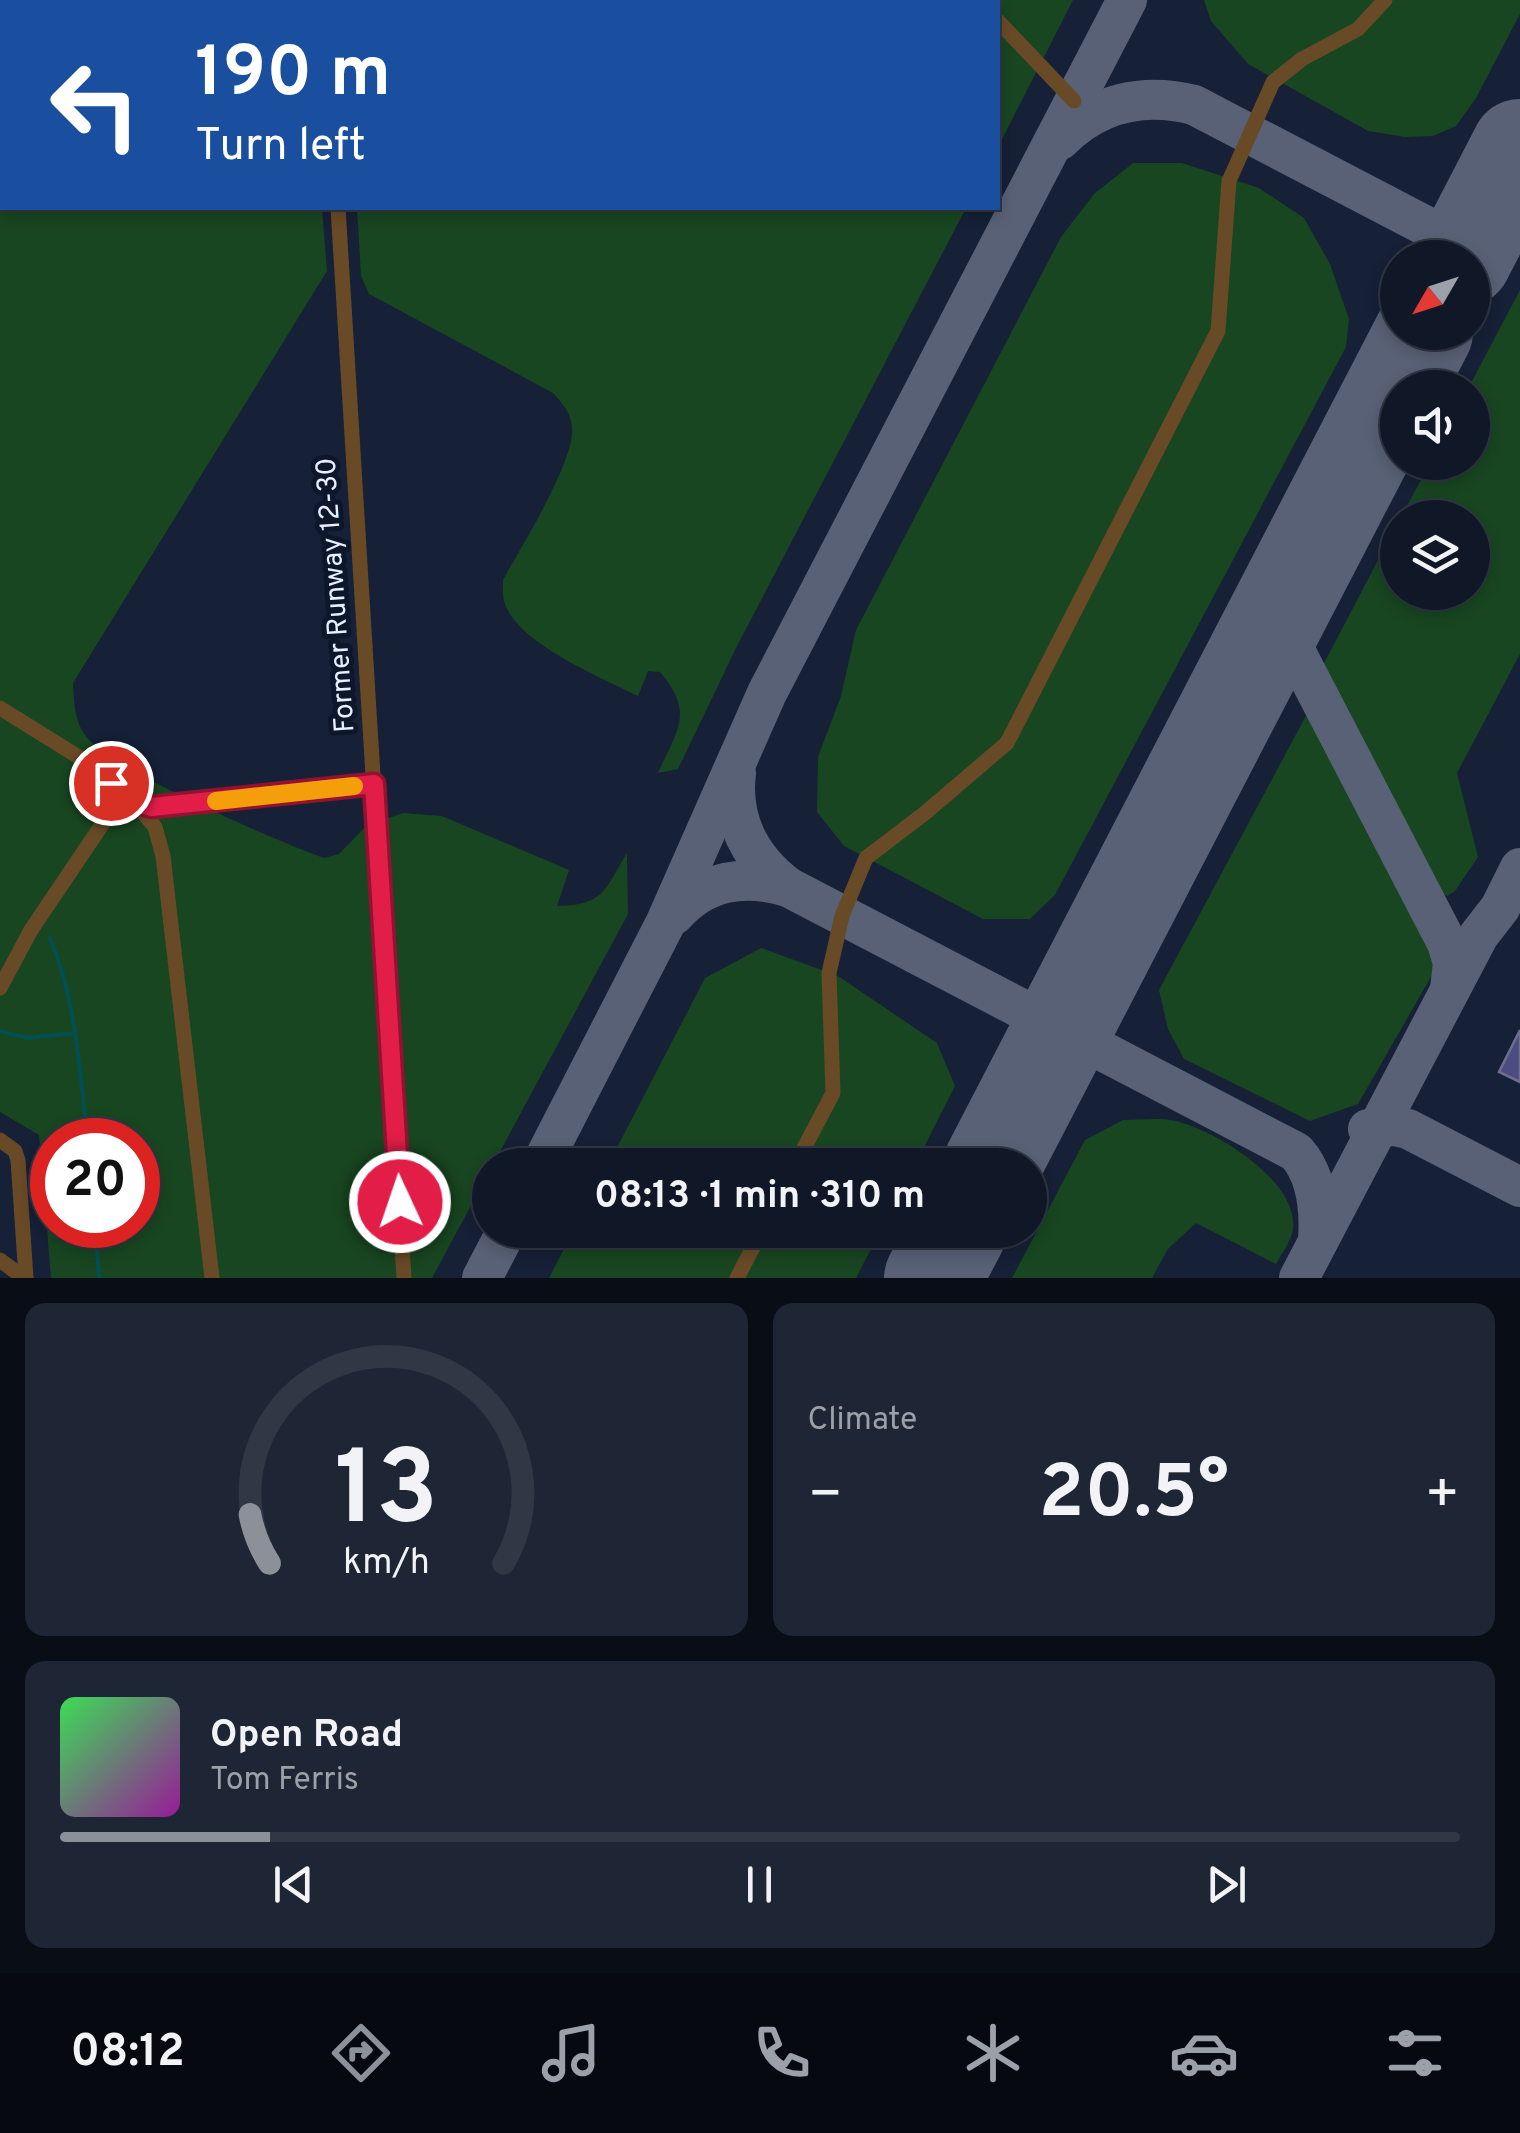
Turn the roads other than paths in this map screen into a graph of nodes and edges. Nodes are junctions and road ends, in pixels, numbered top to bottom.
1 (1385, 0) edge
2 (1000, 23) edge
3 (1074, 101) dead end
4 (338, 210) edge
5 (0, 708) edge
6 (374, 784) junction
7 (128, 799) junction
8 (0, 988) edge
9 (0, 1140) edge
10 (804, 1148) edge
11 (753, 1248) edge
12 (0, 1260) edge
13 (25, 1278) edge
14 (212, 1278) edge
15 (404, 1278) edge
16 (737, 1278) edge

1 - 10 lane
2 - 3 lane
4 - 6 lane, Former Runway 12-30
5 - 7 lane
6 - 7 lane
6 - 15 lane, Former Runway 12-30
7 - 8 lane
7 - 14 lane
9 - 13 lane
11 - 16 lane
12 - 13 lane

